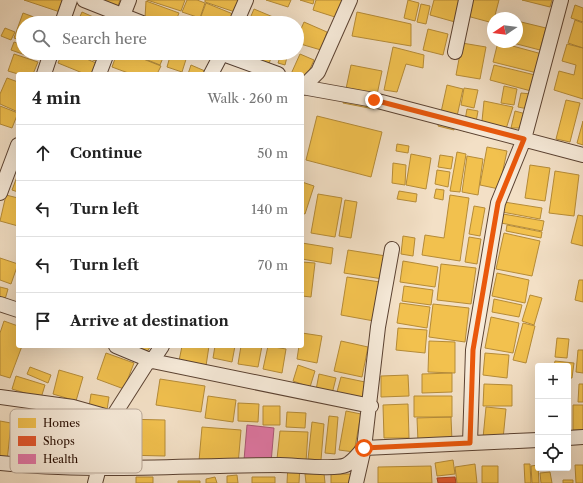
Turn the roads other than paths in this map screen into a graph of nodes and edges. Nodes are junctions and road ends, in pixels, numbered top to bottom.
1 (70, 0) edge
2 (84, 0) edge
3 (129, 0) edge
4 (246, 0) edge
5 (350, 0) edge
6 (466, 0) edge
7 (561, 0) edge
8 (64, 16) edge
9 (114, 16) edge
10 (123, 16) edge
11 (239, 16) edge
12 (455, 52) dead end
13 (49, 60) edge
14 (104, 60) edge
15 (218, 60) edge
16 (240, 60) edge
17 (45, 72) edge
18 (100, 72) edge
19 (212, 72) edge
20 (273, 72) edge
21 (304, 84) edge
22 (304, 85) edge
23 (524, 139) junction
24 (16, 150) edge
25 (583, 155) edge
26 (0, 193) edge
27 (392, 249) dead end
28 (0, 304) edge
29 (16, 309) edge
30 (121, 348) edge
31 (161, 348) edge
32 (152, 361) junction
33 (0, 397) edge
34 (370, 406) junction
35 (80, 409) edge
36 (118, 409) edge
37 (583, 437) edge
38 (571, 438) edge
39 (535, 440) edge
40 (470, 443) junction
41 (364, 448) junction
42 (0, 464) edge
43 (10, 465) edge
44 (142, 468) edge
45 (98, 473) edge
46 (95, 483) edge
47 (356, 483) edge

1 - 8 street
2 - 9 street
3 - 10 street
4 - 11 street
5 - 21 street
6 - 12 street
7 - 23 street
13 - 17 street
14 - 18 street
15 - 19 street
16 - 20 street
22 - 23 street
23 - 25 street
23 - 40 street
24 - 26 street
27 - 34 street
28 - 29 street
30 - 32 street
31 - 32 street
32 - 34 street
32 - 36 street
33 - 35 street
34 - 41 street
37 - 38 street
39 - 40 street
40 - 41 street
41 - 44 street
41 - 47 street
42 - 43 street
45 - 46 street

